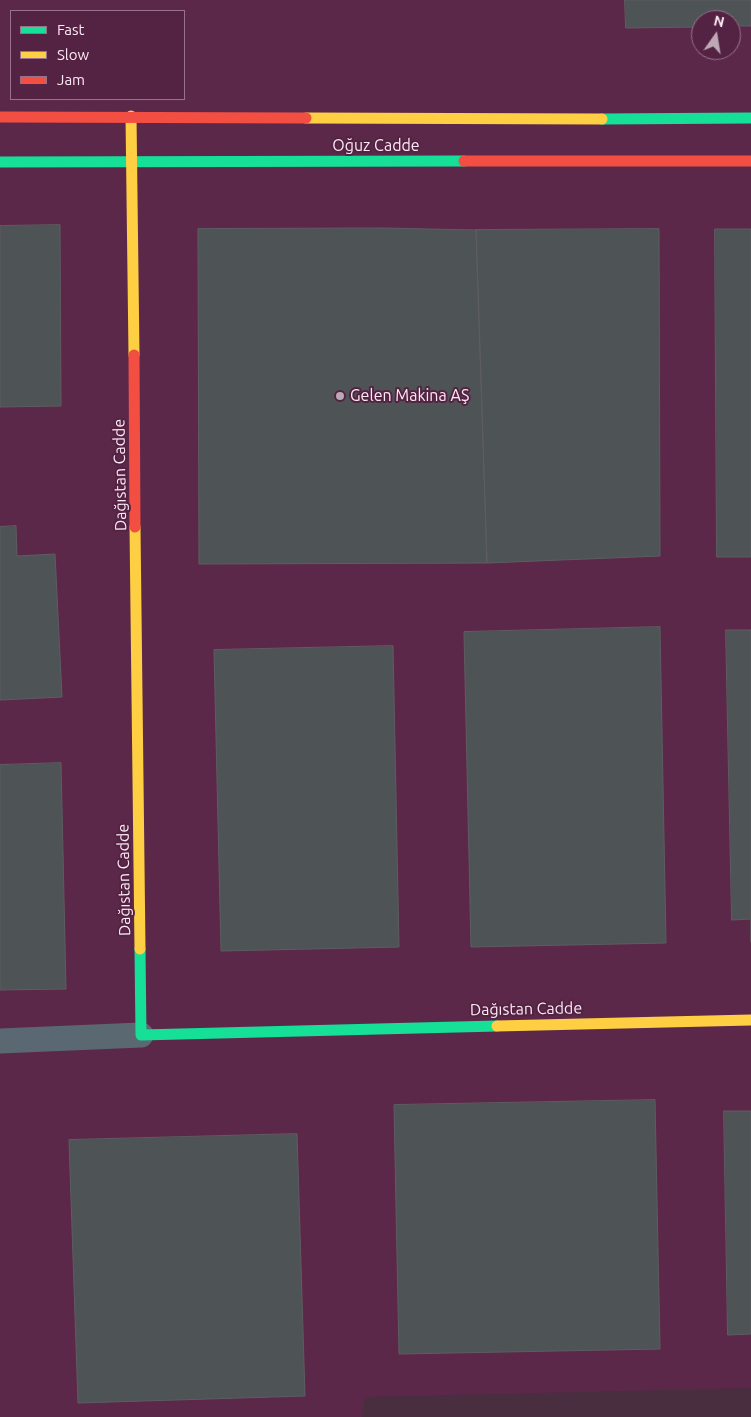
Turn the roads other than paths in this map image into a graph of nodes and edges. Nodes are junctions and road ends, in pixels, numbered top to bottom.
1 (131, 116) junction
2 (0, 117) edge
3 (751, 118) edge
4 (133, 161) junction
5 (751, 161) edge
6 (0, 162) edge
7 (751, 1020) edge
8 (141, 1035) junction
9 (0, 1041) edge

1 - 2 street, Oğuz Cadde
1 - 3 street, Oğuz Cadde
1 - 4 street, Dağıstan Cadde
4 - 5 street, Oğuz Cadde
4 - 6 street, Oğuz Cadde
4 - 8 street, Dağıstan Cadde
7 - 8 street, Dağıstan Cadde
8 - 9 street

